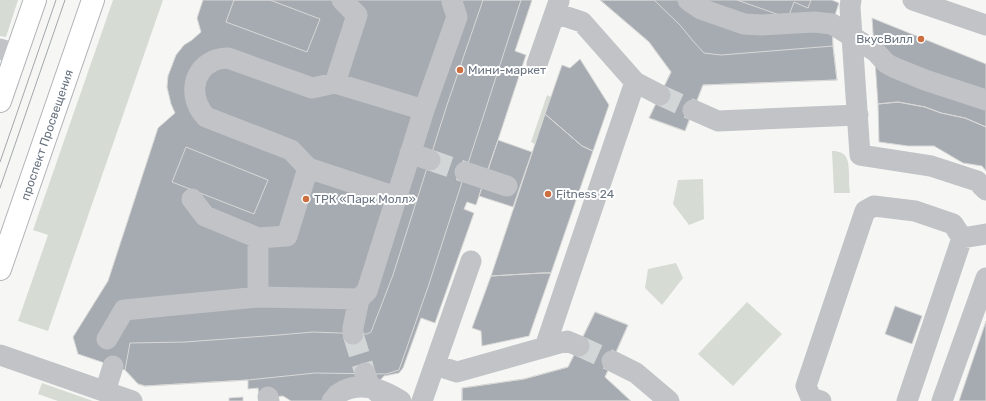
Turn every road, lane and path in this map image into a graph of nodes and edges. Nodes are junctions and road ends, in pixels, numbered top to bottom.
1 (35, 0) edge
2 (93, 0) edge
3 (342, 0) edge
4 (688, 0) edge
5 (851, 0) edge
6 (914, 0) edge
7 (452, 1) edge
8 (557, 6) edge
9 (986, 25) edge
10 (8, 51) edge
11 (537, 64) dead end
12 (635, 82) junction
13 (335, 83) junction
14 (660, 95) tunnel mouth
15 (986, 100) edge
16 (0, 101) edge
17 (424, 110) junction
18 (693, 110) tunnel mouth
19 (858, 115) junction
20 (410, 153) junction
21 (430, 160) tunnel mouth
22 (308, 168) junction
23 (465, 172) tunnel mouth
24 (507, 186) dead end
25 (986, 190) edge
26 (396, 197) junction
27 (192, 199) dead end
28 (986, 234) edge
29 (258, 238) junction
30 (962, 238) junction
31 (471, 261) dead end
32 (0, 269) edge
33 (986, 278) edge
34 (258, 297) junction
35 (359, 299) junction
36 (353, 334) tunnel mouth
37 (106, 339) dead end
38 (579, 346) tunnel mouth
39 (545, 347) junction
40 (0, 355) edge
41 (612, 361) tunnel mouth
42 (435, 365) junction
43 (113, 366) dead end
44 (374, 389) edge
45 (108, 395) edge
46 (132, 401) edge
47 (332, 401) edge
48 (401, 401) edge
49 (422, 401) edge
50 (669, 401) edge
51 (821, 401) edge
52 (907, 401) edge
53 (942, 401) edge

1 - 10 main road
2 - 32 main road, проспект Просвещения
3 - 13 street
4 - 15 street, bridge
5 - 19 street
6 - 9 street
7 - 17 street
8 - 11 street
8 - 12 street
10 - 16 main road
12 - 14 street
12 - 39 street
13 - 17 street
13 - 22 street
17 - 20 street
18 - 19 street
19 - 25 street
20 - 21 street
20 - 26 street
22 - 26 street
22 - 29 street
23 - 24 street
26 - 35 street
27 - 29 street
28 - 30 street
29 - 34 street
30 - 51 street
30 - 52 street
31 - 42 street
33 - 53 street
34 - 35 street
34 - 37 street
35 - 36 street
38 - 39 street
39 - 42 street
40 - 45 street
41 - 50 street
42 - 49 street
43 - 45 street
44 - 47 street
44 - 48 street
45 - 46 street

